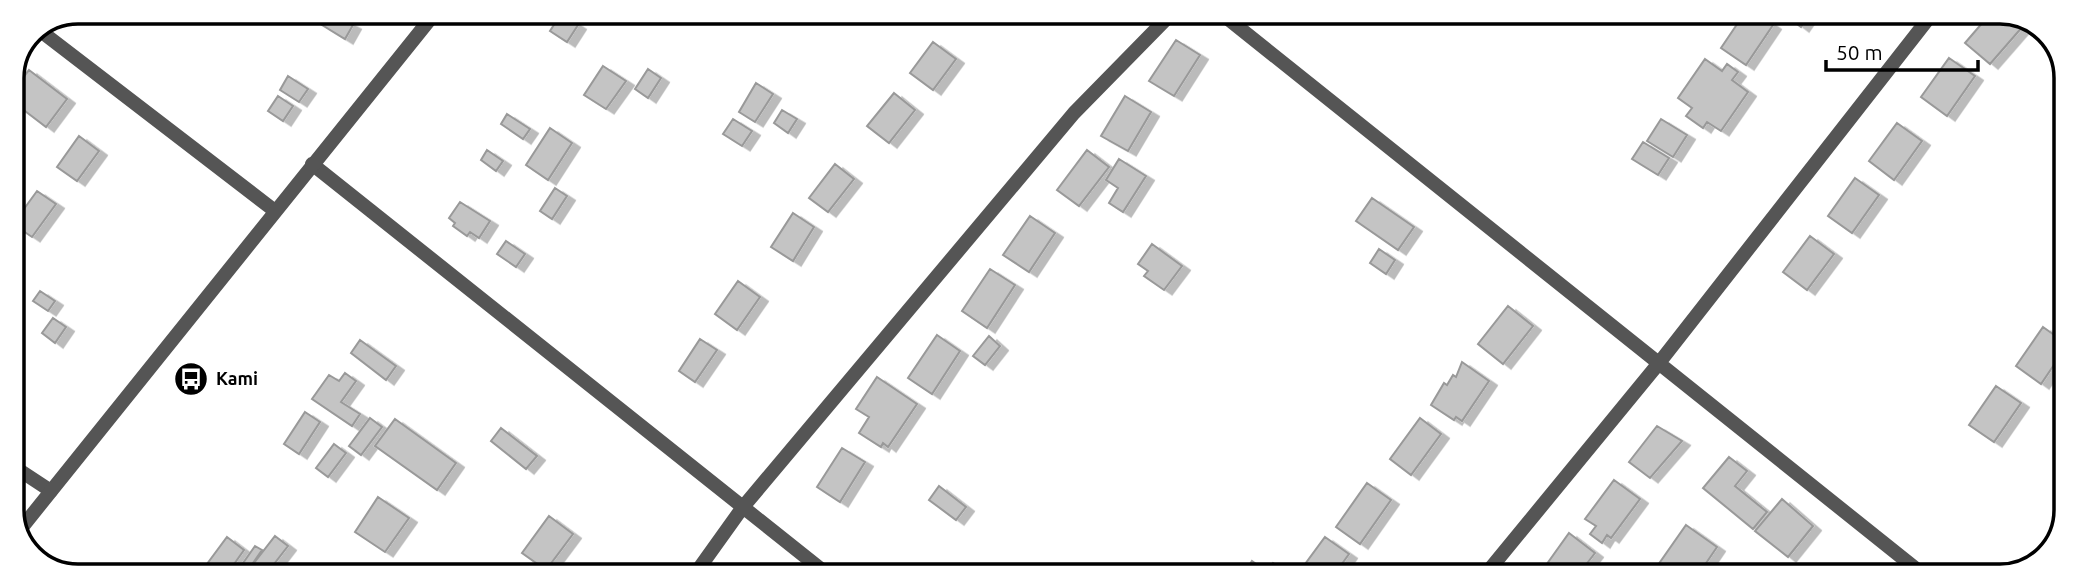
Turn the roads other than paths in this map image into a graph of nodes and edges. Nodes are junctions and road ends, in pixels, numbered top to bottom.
1 (426, 24) edge
2 (1161, 24) edge
3 (1236, 24) edge
4 (1924, 24) edge
5 (46, 35) edge
6 (312, 164) junction
7 (275, 211) junction
8 (1659, 363) junction
9 (25, 474) edge
10 (51, 491) junction
11 (743, 507) junction
12 (26, 522) edge
13 (702, 564) edge
14 (813, 564) edge
15 (1494, 564) edge
16 (1910, 564) edge

1 - 6 street
2 - 11 street
3 - 8 street
4 - 8 street
5 - 7 street
6 - 7 street
6 - 11 street
7 - 10 street
8 - 15 street
8 - 16 street
9 - 10 street
10 - 12 street
11 - 13 street
11 - 14 street

